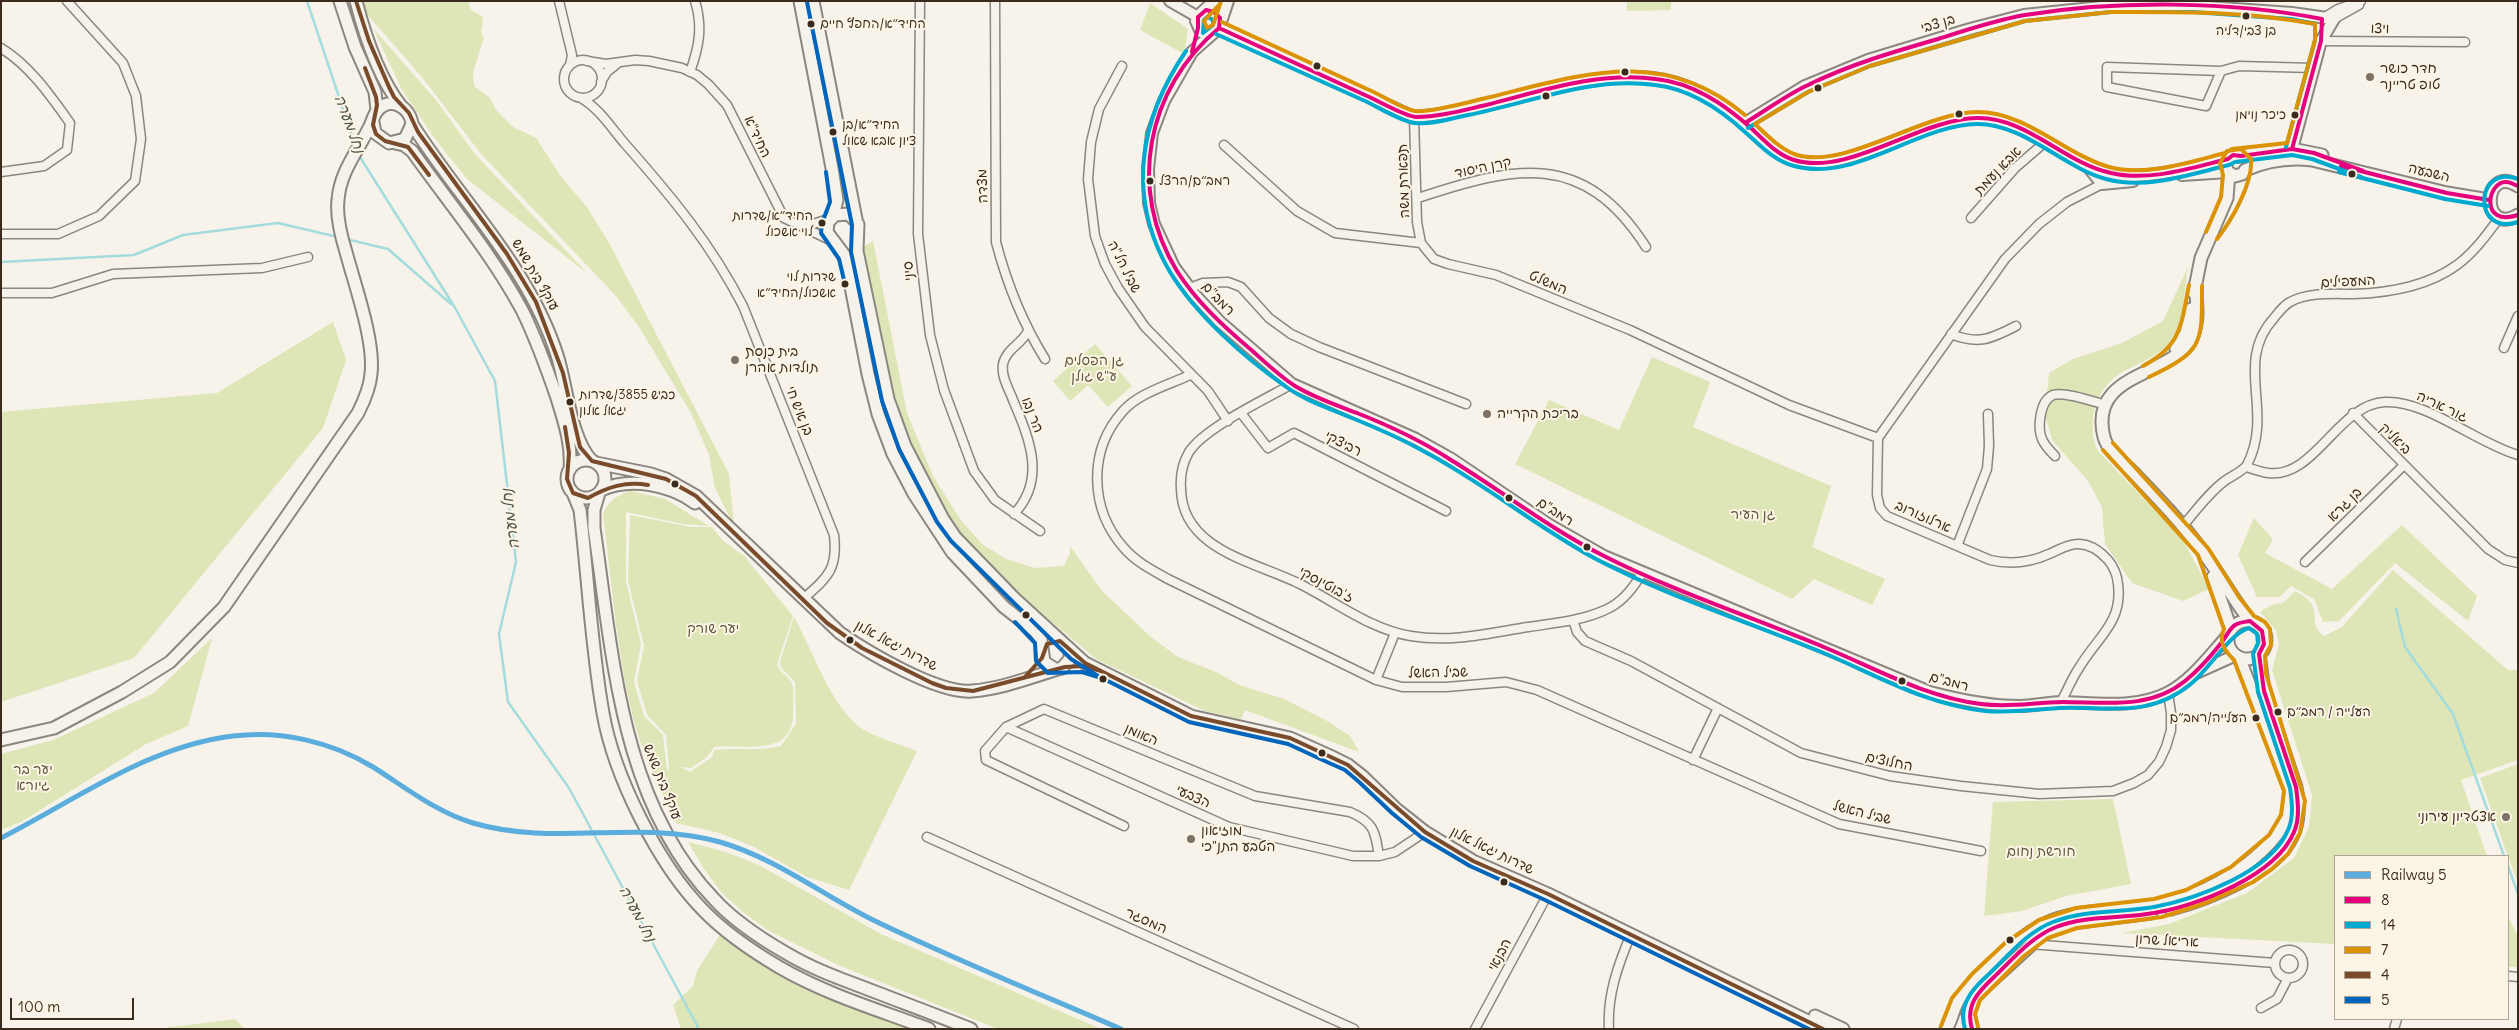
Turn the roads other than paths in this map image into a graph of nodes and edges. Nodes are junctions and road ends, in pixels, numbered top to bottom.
1 (67, 1) edge
2 (340, 1) edge
3 (356, 1) edge
4 (559, 1) edge
5 (695, 1) edge
6 (800, 1) edge
7 (813, 1) edge
8 (920, 1) edge
9 (994, 1) edge
10 (1170, 1) edge
11 (1214, 1) edge
12 (1228, 1) edge
13 (2362, 1) edge
14 (2110, 4) edge
15 (2194, 4) edge
16 (1202, 14) junction
17 (2322, 19) junction
18 (2334, 19) junction
19 (1198, 28) junction
20 (1217, 28) junction
21 (2321, 41) junction
22 (2465, 42) dead end
23 (570, 46) junction
24 (1, 48) edge
25 (1192, 52) junction
26 (584, 61) junction
27 (619, 62) junction
28 (570, 65) junction
29 (1122, 66) dead end
30 (2314, 68) junction
31 (690, 72) junction
32 (2221, 72) junction
33 (600, 85) junction
34 (581, 98) junction
35 (402, 106) junction
36 (377, 110) junction
37 (602, 116) junction
38 (1414, 117) junction
39 (372, 122) junction
40 (1745, 123) junction
41 (412, 124) junction
42 (389, 142) junction
43 (2044, 143) junction
44 (1224, 145) dead end
45 (2292, 149) junction
46 (2241, 156) junction
47 (351, 158) junction
48 (2228, 159) junction
49 (2084, 163) junction
50 (2101, 170) junction
51 (2363, 171) junction
52 (1, 172) edge
53 (2243, 172) junction
54 (2228, 173) junction
55 (2102, 184) junction
56 (2518, 186) edge
57 (1418, 198) junction
58 (2489, 200) junction
59 (2518, 215) edge
60 (832, 217) junction
61 (2500, 217) junction
62 (1971, 218) dead end
63 (856, 219) junction
64 (791, 222) junction
65 (1, 234) edge
66 (857, 235) junction
67 (834, 242) junction
68 (2208, 242) junction
69 (1421, 243) junction
70 (1646, 247) dead end
71 (308, 257) dead end
72 (1190, 288) junction
73 (1, 293) edge
74 (2518, 316) edge
75 (2016, 326) dead end
76 (1028, 331) junction
77 (1951, 334) junction
78 (2504, 348) dead end
79 (1045, 359) dead end
80 (1190, 375) junction
81 (1292, 384) junction
82 (1466, 404) dead end
83 (2106, 404) junction
84 (1241, 412) junction
85 (2353, 413) junction
86 (1988, 414) dead end
87 (1228, 421) junction
88 (1878, 438) junction
89 (2518, 455) edge
90 (2055, 456) dead end
91 (594, 462) junction
92 (2404, 465) junction
93 (2246, 467) junction
94 (570, 468) junction
95 (600, 492) junction
96 (573, 493) junction
97 (1446, 511) dead end
98 (1014, 514) junction
99 (2182, 527) junction
100 (732, 531) junction
101 (1040, 531) dead end
102 (1957, 546) junction
103 (2203, 552) junction
104 (2305, 562) dead end
105 (2518, 563) edge
106 (1642, 573) junction
107 (803, 599) junction
108 (1573, 620) junction
109 (2250, 621) junction
110 (2230, 632) junction
111 (1395, 633) junction
112 (1067, 647) junction
113 (2260, 654) junction
114 (1042, 655) junction
115 (2237, 656) junction
116 (1060, 668) junction
117 (1101, 671) junction
118 (2191, 675) junction
119 (1024, 678) junction
120 (1376, 680) junction
121 (2168, 693) junction
122 (2061, 702) junction
123 (1718, 708) junction
124 (1006, 727) junction
125 (1, 740) edge
126 (1693, 760) junction
127 (1124, 826) dead end
128 (1425, 832) junction
129 (927, 837) dead end
130 (1981, 850) dead end
131 (1379, 856) junction
132 (1548, 894) junction
133 (2049, 930) junction
134 (1630, 934) junction
135 (2030, 944) junction
136 (2057, 948) junction
137 (2275, 963) junction
138 (2288, 978) junction
139 (1772, 1002) junction
140 (2261, 1008) dead end
141 (929, 1029) edge
142 (971, 1029) edge
143 (1354, 1029) edge
144 (1474, 1029) edge
145 (1609, 1029) edge
146 (1824, 1029) edge
147 (1843, 1029) edge
148 (1946, 1029) edge
149 (1972, 1029) edge

1 - 65 street
2 - 36 main road
3 - 35 main road
4 - 23 street
5 - 31 street
6 - 60 main road
7 - 63 main road
8 - 98 street, סיני
9 - 76 street, מצדה
10 - 16 street
11 - 16 street
12 - 20 street
13 - 17 street
13 - 18 street
14 - 15 street, בן צבי
14 - 40 street, בן צבי
15 - 17 street, בן צבי
16 - 19 street, רמב"ם
16 - 20 street
17 - 18 street, בן צבי
17 - 21 street
18 - 21 street
19 - 20 street
19 - 25 street, רמב"ם
20 - 25 street, רמב"ם
20 - 38 street
21 - 22 street, ויצו
21 - 30 street
23 - 26 street
23 - 28 street
24 - 52 street
25 - 72 street, רמב"ם
26 - 27 street, החיד"א
26 - 28 street
26 - 33 street
27 - 31 street, החיד"א
27 - 33 street
28 - 34 street
29 - 80 street, שביל הל"ה
30 - 32 street
30 - 45 street
31 - 64 street, החיד"א
32 - 32 street
33 - 34 street
33 - 37 street
34 - 37 street, בן איש חי
35 - 36 main road
35 - 41 main road
36 - 39 main road
37 - 107 street, בן איש חי
38 - 40 street
38 - 57 street, תפארת משה
39 - 42 main road
39 - 47 main road
40 - 43 street
41 - 42 main road
41 - 91 main road, עוקף בית שמש
42 - 47 main road
42 - 94 main road
43 - 49 street
43 - 62 street, אבא נעמת
44 - 69 street
45 - 46 main road, השבעה
45 - 51 main road, השבעה
46 - 48 main road
46 - 53 main road
47 - 125 main road
48 - 50 street
48 - 54 main road
49 - 50 street
49 - 55 street
50 - 55 street
51 - 53 main road, השבעה
51 - 58 main road, השבעה
53 - 54 main road
53 - 68 main road
54 - 55 street
54 - 68 main road
55 - 77 street
56 - 58 main road
57 - 69 street, תפארת משה
57 - 70 street, קרן היסוד
58 - 61 main road
59 - 61 main road
60 - 63 main road
60 - 64 street
60 - 67 main road
61 - 93 street, המעפילים
63 - 66 main road
64 - 67 street, החיד"א
66 - 67 main road
66 - 112 main road, שדרות יגאל אלון
67 - 114 main road
68 - 83 main road
69 - 88 street, המשלט
71 - 73 street
72 - 81 street, רמב"ם
72 - 82 street
74 - 78 street
75 - 77 street
76 - 79 street, מצדה
76 - 98 street, הר נבו
77 - 88 street
80 - 87 street, שביל הל"ה
80 - 120 street, שביל האשל
81 - 84 street, ז'בוטינסקי
81 - 106 street, רמב"ם
83 - 90 street
83 - 99 main road
84 - 87 street, ז'בוטינסקי
84 - 97 street, רביצקי
85 - 89 street, גור אריה
85 - 92 street, ביאליק
85 - 93 street
86 - 102 street
87 - 111 street, ז'בוטינסקי
88 - 102 street, ארלוזורוב
91 - 94 main road
91 - 95 main road
91 - 100 main road, שדרות יגאל אלון
92 - 104 street, בן גרא
92 - 105 street, ביאליק
93 - 99 street
94 - 96 main road
95 - 96 main road
95 - 100 main road, שדרות יגאל אלון
95 - 142 main road, עוקף בית שמש
96 - 141 main road
98 - 101 street, סיני
99 - 103 main road
100 - 107 main road, שדרות יגאל אלון
102 - 122 street, ארלוזורוב
103 - 109 main road
103 - 110 main road
106 - 108 street, ז'בוטינסקי
106 - 122 street, רמב"ם
107 - 119 main road, שדרות יגאל אלון
108 - 111 street, ז'בוטינסקי
108 - 123 street, החלוצים
109 - 110 main road
109 - 113 main road
110 - 115 main road
110 - 118 street, רמב"ם
111 - 120 street
112 - 114 main road
112 - 116 main road
112 - 117 main road, שדרות יגאל אלון
113 - 115 main road
113 - 133 main road
114 - 116 main road
114 - 119 main road
115 - 118 street, רמב"ם
115 - 148 main road
116 - 117 main road, שדרות יגאל אלון
116 - 119 main road, שדרות יגאל אלון
117 - 128 main road, שדרות יגאל אלון
118 - 121 street, רמב"ם
120 - 126 street, שביל האשל
121 - 122 street, רמב"ם
121 - 123 street, החלוצים
123 - 126 street
124 - 127 street, האומן
124 - 131 street, הצבעי
124 - 131 street, האומן
126 - 130 street, שביל האשל
128 - 131 street
128 - 132 main road, שדרות יגאל אלון
129 - 143 street, המסגר
132 - 134 main road, שדרות יגאל אלון
132 - 144 street, הבנאי
133 - 135 main road
133 - 136 street
134 - 139 main road, שדרות יגאל אלון
134 - 145 street
135 - 136 street, אריאל שרון
135 - 149 main road
136 - 137 street, אריאל שרון
137 - 138 street
137 - 138 street
138 - 140 street
139 - 146 main road, שדרות יגאל אלון
139 - 147 main road, שדרות יגאל אלון

